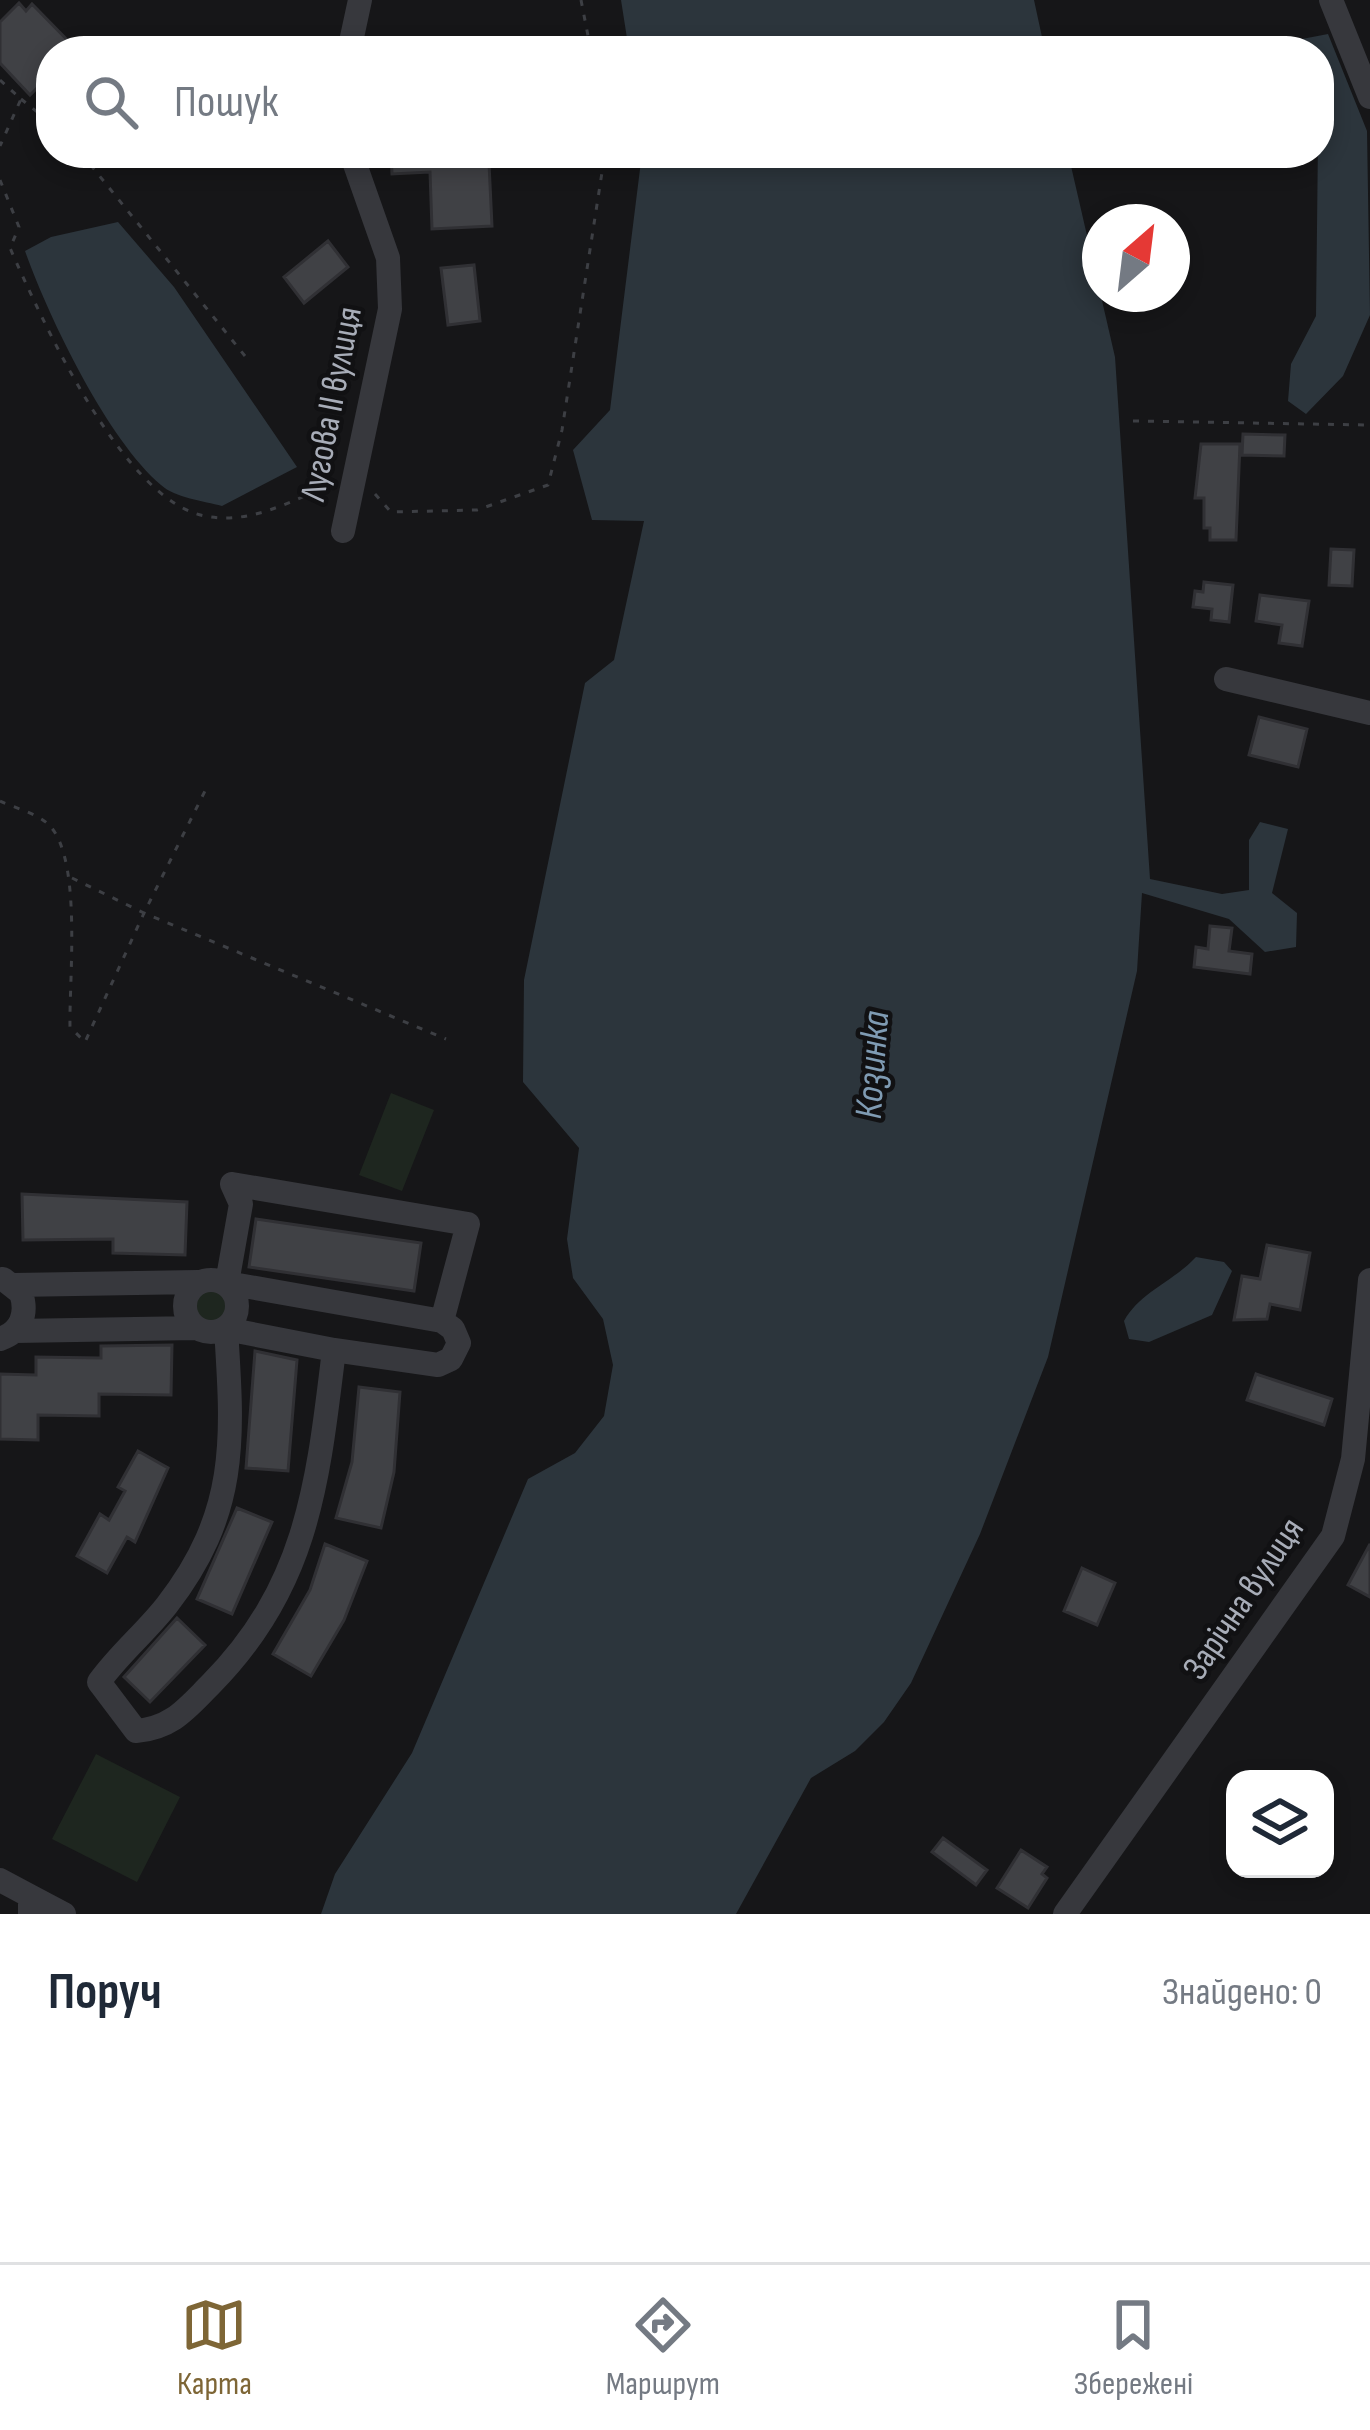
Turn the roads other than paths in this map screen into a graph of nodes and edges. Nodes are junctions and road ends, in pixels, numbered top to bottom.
1 (360, 0) edge
2 (1331, 0) edge
3 (352, 36) edge
4 (1370, 98) edge
5 (356, 168) edge
6 (343, 531) dead end
7 (1226, 679) dead end
8 (1370, 713) edge
9 (1370, 1280) edge
10 (7, 1282) edge
11 (198, 1282) junction
12 (227, 1283) junction
13 (442, 1321) junction
14 (196, 1328) junction
15 (226, 1329) junction
16 (8, 1335) edge
17 (334, 1350) junction
18 (1362, 1461) edge
19 (0, 1880) edge
20 (30, 1905) edge
21 (64, 1914) edge
22 (1066, 1914) edge

1 - 3 street
2 - 4 street
5 - 6 street, Лугова II вулиця
7 - 8 street
9 - 18 street, Зарічна вулиця
10 - 11 street
10 - 16 street
11 - 12 street
11 - 14 street
12 - 13 street
12 - 13 street
12 - 15 street
13 - 17 street
14 - 15 street
14 - 16 street
15 - 17 street
15 - 17 street
18 - 22 street, Зарічна вулиця
19 - 20 street
20 - 21 street

